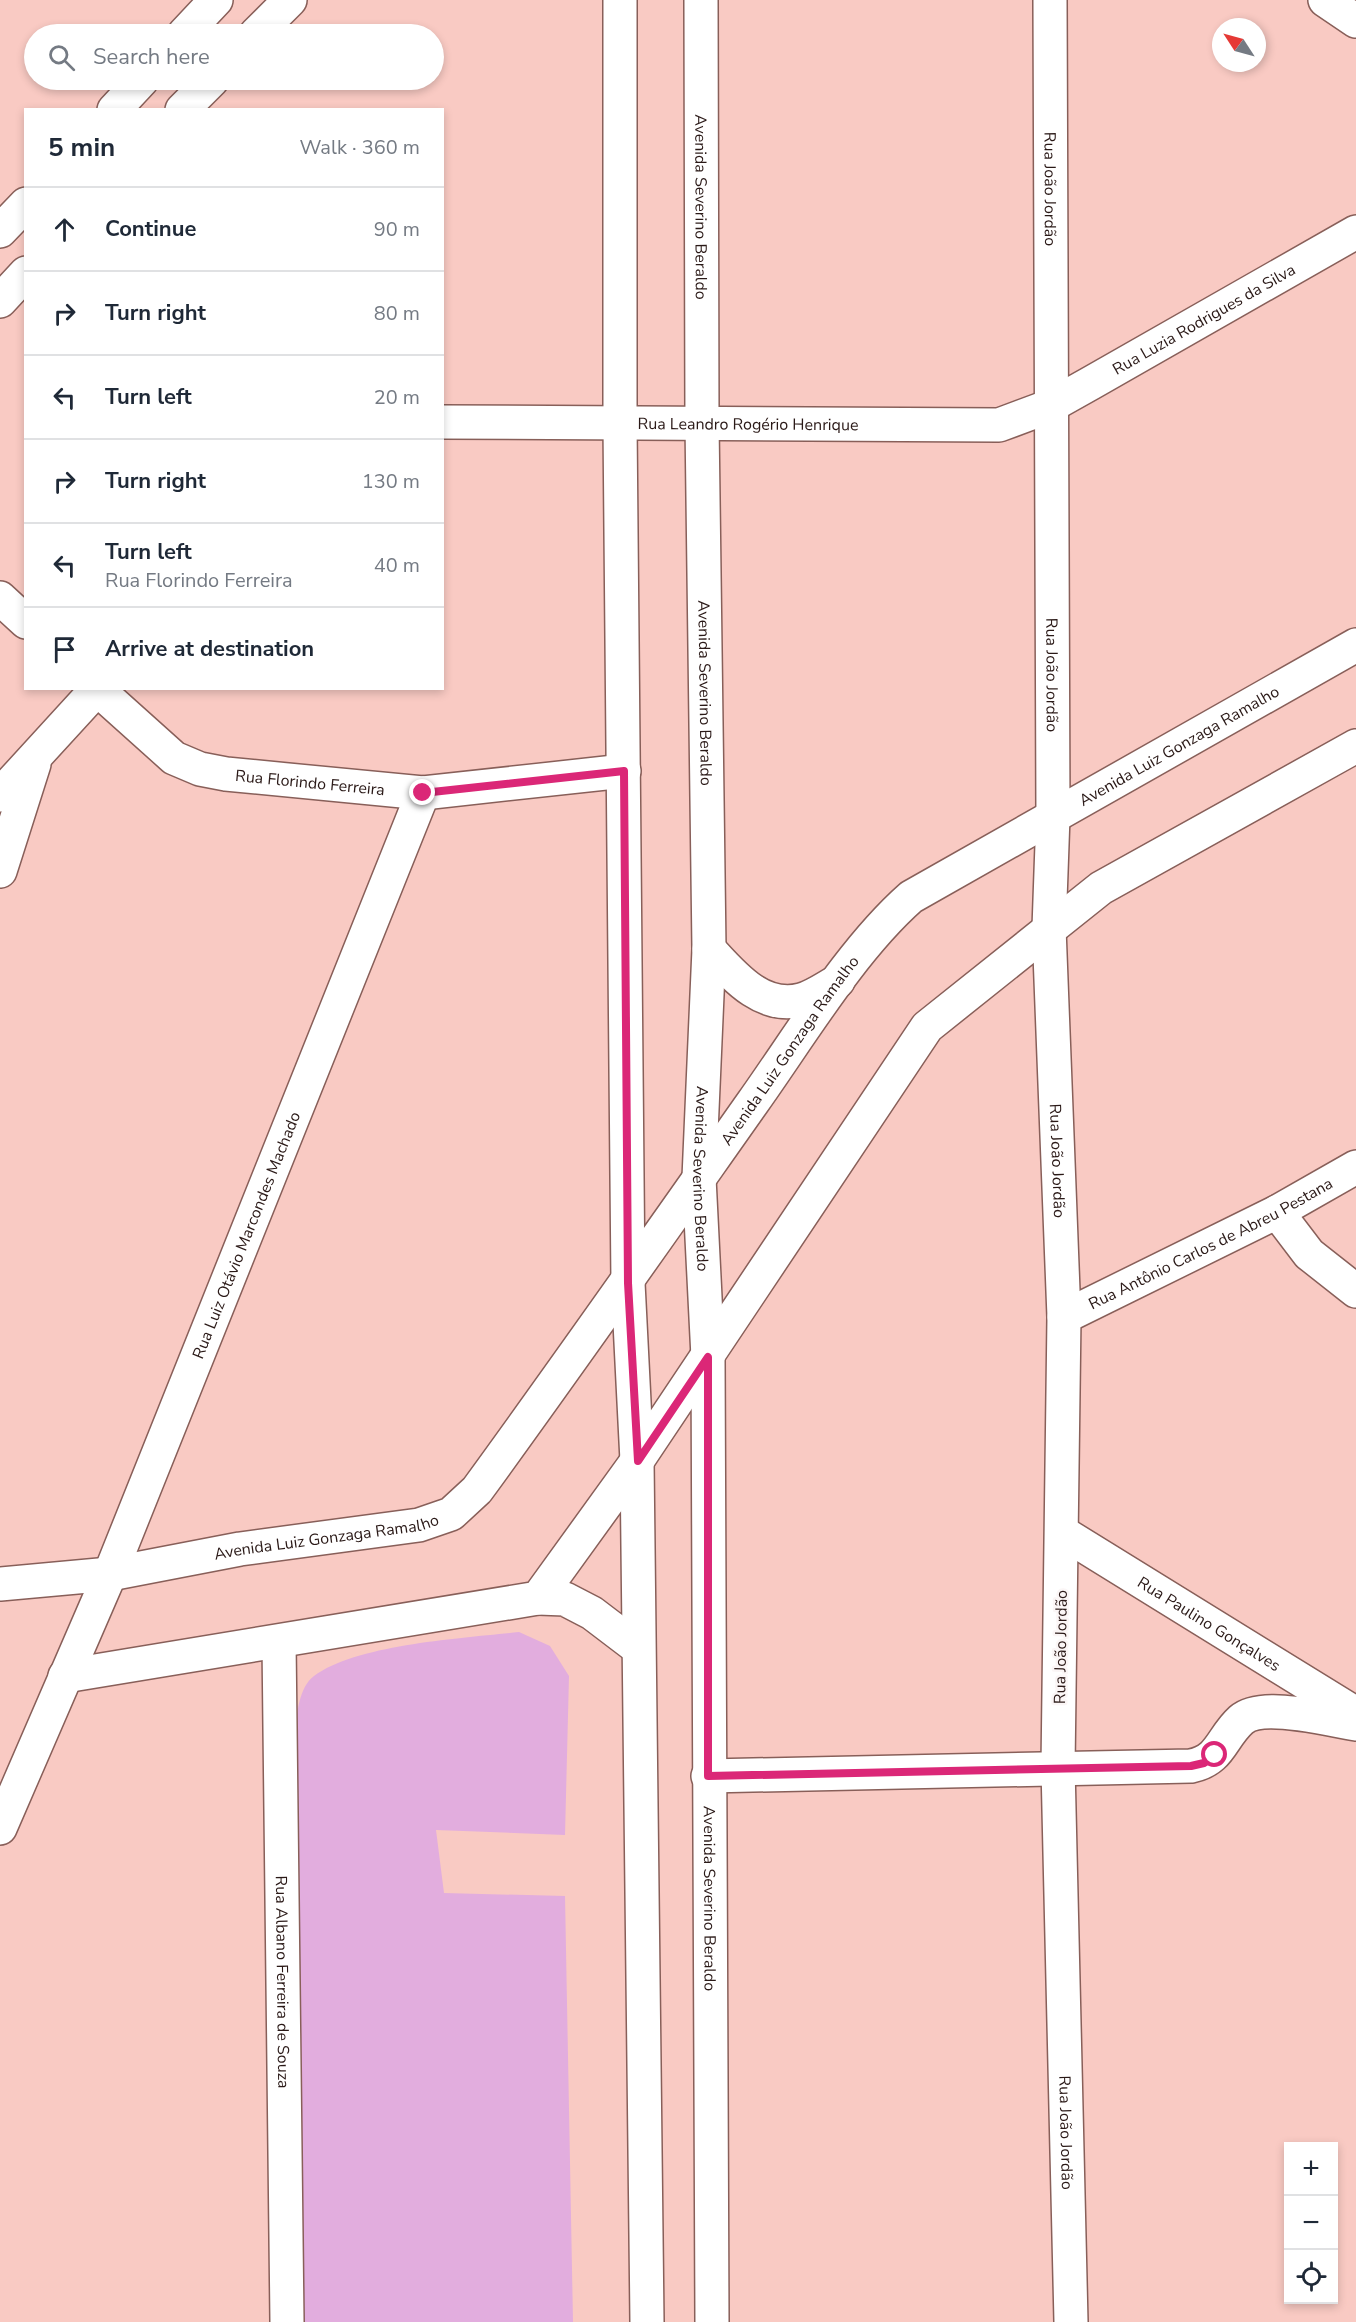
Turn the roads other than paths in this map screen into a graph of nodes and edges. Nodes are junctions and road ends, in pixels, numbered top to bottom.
1 (216, 0) edge
2 (290, 0) edge
3 (620, 0) edge
4 (701, 0) edge
5 (1050, 0) edge
6 (1325, 0) edge
7 (1356, 21) edge
8 (193, 24) edge
9 (266, 24) edge
10 (133, 90) edge
11 (202, 90) edge
12 (116, 108) edge
13 (184, 108) edge
14 (24, 206) edge
15 (0, 231) edge
16 (1356, 232) edge
17 (24, 275) edge
18 (0, 301) edge
19 (1050, 406) junction
20 (444, 422) edge
21 (702, 423) junction
22 (620, 424) junction
23 (0, 598) edge
24 (24, 620) edge
25 (1356, 645) edge
26 (96, 690) edge
27 (98, 690) edge
28 (1356, 746) edge
29 (38, 754) junction
30 (624, 771) junction
31 (423, 793) junction
32 (0, 795) edge
33 (1053, 816) junction
34 (0, 871) edge
35 (1049, 928) junction
36 (709, 948) junction
37 (840, 980) junction
38 (1356, 1167) edge
39 (699, 1178) junction
40 (1277, 1212) junction
41 (628, 1283) junction
42 (1356, 1291) edge
43 (1064, 1317) junction
44 (708, 1357) junction
45 (638, 1461) junction
46 (1063, 1533) junction
47 (110, 1574) junction
48 (0, 1584) edge
49 (538, 1598) junction
50 (279, 1642) junction
51 (638, 1648) junction
52 (65, 1676) junction
53 (1356, 1714) edge
54 (1356, 1724) edge
55 (1058, 1767) junction
56 (708, 1776) junction
57 (0, 1828) edge
58 (287, 2322) edge
59 (647, 2322) edge
60 (712, 2322) edge
61 (1071, 2322) edge

1 - 8 street
2 - 9 street
3 - 22 street
4 - 21 street, Avenida Severino Beraldo
5 - 19 street, Rua João Jordão
6 - 7 street
10 - 12 street
11 - 13 street
14 - 15 street
16 - 19 street, Rua Luzia Rodrigues da Silva
17 - 18 street
19 - 21 street, Rua Leandro Rogério Henrique
19 - 33 street, Rua João Jordão
20 - 22 street, Rua Leandro Rogério Henrique
21 - 22 street, Rua Leandro Rogério Henrique
21 - 36 street, Avenida Severino Beraldo
22 - 30 street
23 - 24 street
25 - 33 street, Avenida Luiz Gonzaga Ramalho
26 - 29 street
27 - 31 street, Rua Florindo Ferreira
28 - 35 street
29 - 32 street
29 - 34 street
30 - 31 street, Rua Florindo Ferreira
30 - 41 street
31 - 47 street, Rua Luiz Otávio Marcondes Machado
33 - 35 street, Rua João Jordão
33 - 37 street, Avenida Luiz Gonzaga Ramalho
35 - 43 street, Rua João Jordão
35 - 44 street
36 - 37 street
36 - 39 street, Avenida Severino Beraldo
37 - 39 street, Avenida Luiz Gonzaga Ramalho
38 - 40 street, Rua Antônio Carlos de Abreu Pestana
39 - 41 street, Avenida Luiz Gonzaga Ramalho
39 - 44 street, Avenida Severino Beraldo
40 - 42 street
40 - 43 street, Rua Antônio Carlos de Abreu Pestana
41 - 45 street
41 - 47 street, Avenida Luiz Gonzaga Ramalho
43 - 46 street, Rua João Jordão
44 - 45 street
44 - 56 street, Avenida Severino Beraldo
45 - 49 street
45 - 51 street
46 - 53 street, Rua Paulino Gonçalves
46 - 55 street, Rua João Jordão
47 - 48 street, Avenida Luiz Gonzaga Ramalho
47 - 52 street, Rua Luiz Otávio Marcondes Machado
49 - 50 street
49 - 51 street
50 - 52 street
50 - 58 street, Rua Albano Ferreira de Souza
51 - 59 street
52 - 57 street, Rua Luiz Otávio Marcondes Machado
54 - 55 street
55 - 56 street
55 - 61 street, Rua João Jordão
56 - 60 street, Avenida Severino Beraldo

